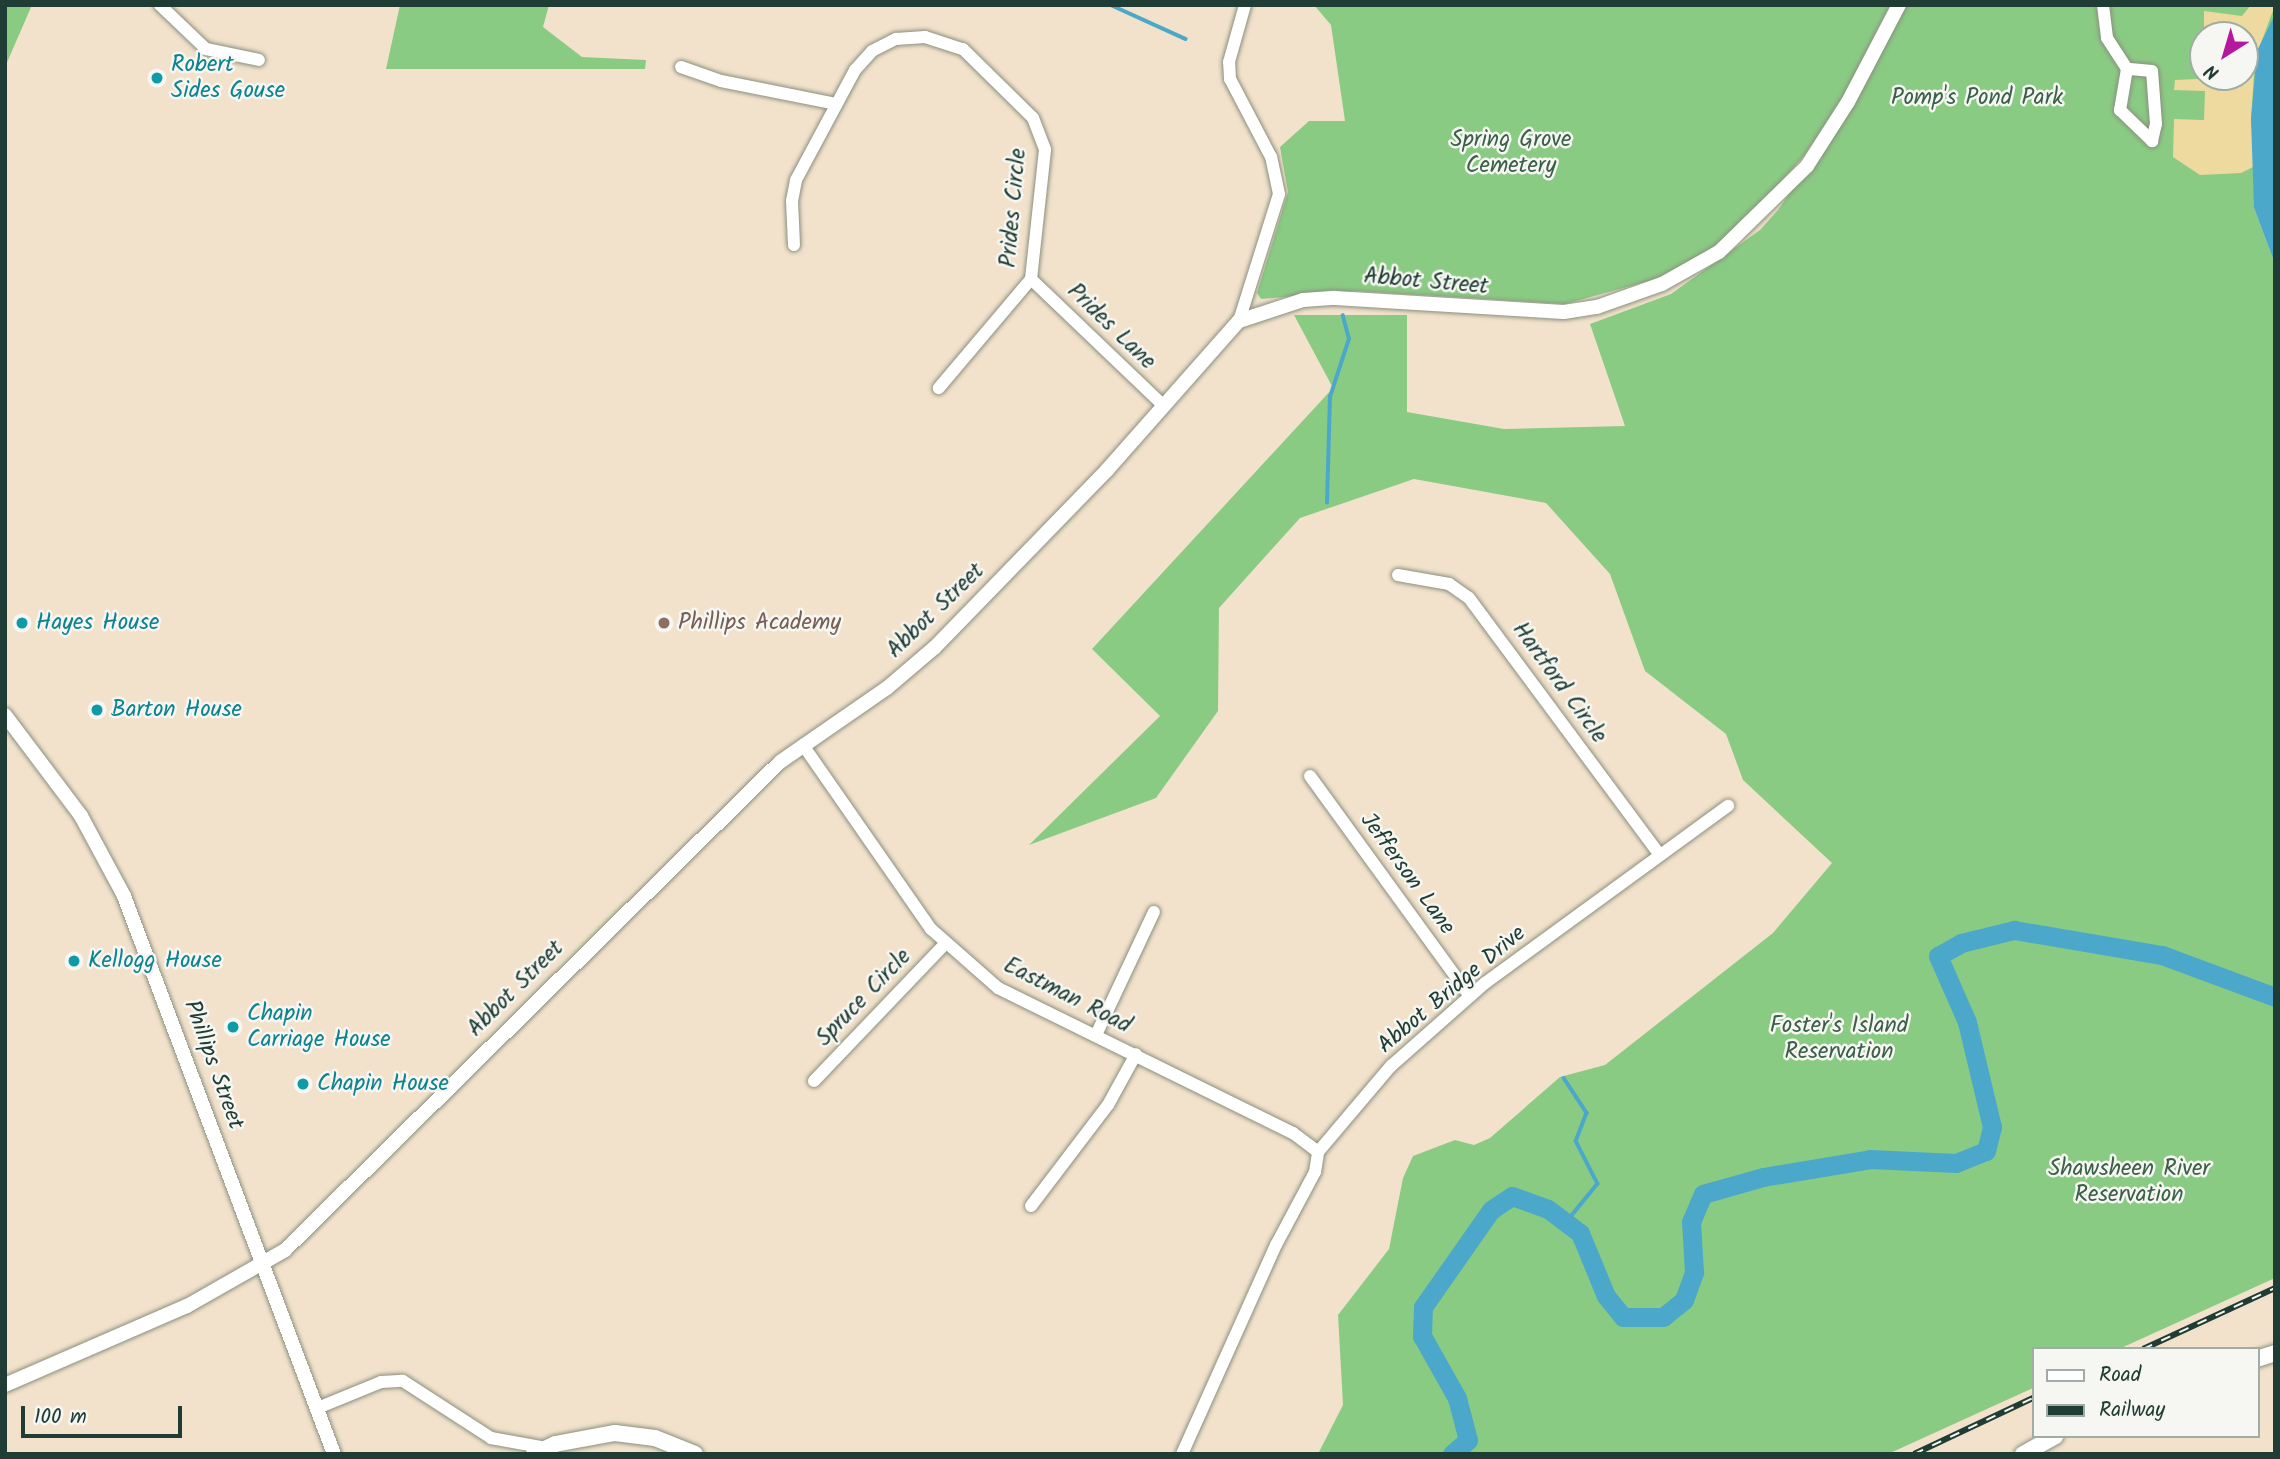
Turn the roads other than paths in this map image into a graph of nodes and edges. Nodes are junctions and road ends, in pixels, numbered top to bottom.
1 (160, 5) edge
2 (1245, 5) edge
3 (1899, 5) edge
4 (2103, 5) edge
5 (259, 60) dead end
6 (681, 67) dead end
7 (2127, 69) junction
8 (836, 104) junction
9 (794, 245) dead end
10 (1031, 279) junction
11 (1239, 321) junction
12 (939, 388) dead end
13 (1163, 405) junction
14 (1398, 575) dead end
15 (5, 715) edge
16 (803, 745) junction
17 (1310, 776) dead end
18 (1728, 806) dead end
19 (1660, 855) junction
20 (1154, 912) dead end
21 (945, 944) junction
22 (1470, 996) junction
23 (1096, 1035) junction
24 (1136, 1054) junction
25 (814, 1081) dead end
26 (1318, 1152) junction
27 (1031, 1206) dead end
28 (264, 1264) junction
29 (5, 1385) edge
30 (320, 1407) junction
31 (2051, 1438) edge
32 (540, 1451) edge
33 (334, 1454) edge
34 (695, 1454) edge
35 (1182, 1454) edge
36 (2023, 1454) edge

1 - 5 street
2 - 11 street
3 - 11 street, Abbot Street
4 - 7 street
6 - 8 street
7 - 7 street
8 - 9 street, Prides Circle
8 - 10 street, Prides Circle
10 - 12 street, Prides Circle
10 - 13 street, Prides Lane
11 - 13 street, Abbot Street
13 - 16 street, Abbot Street
14 - 19 street, Hartford Circle
15 - 28 street, Phillips Street
16 - 21 street, Eastman Road
16 - 28 street, Abbot Street
17 - 22 street, Jefferson Lane
18 - 19 street, Abbot Bridge Drive
19 - 22 street, Abbot Bridge Drive
20 - 23 street
21 - 23 street, Eastman Road
21 - 25 street, Spruce Circle
22 - 26 street, Abbot Bridge Drive
23 - 24 street, Eastman Road
24 - 26 street, Eastman Road
24 - 27 street
26 - 35 street, Abbot Bridge Drive
28 - 29 street, Abbot Street
28 - 30 street, Phillips Street
30 - 32 street
30 - 33 street, Phillips Street
31 - 36 main road
32 - 34 main road

